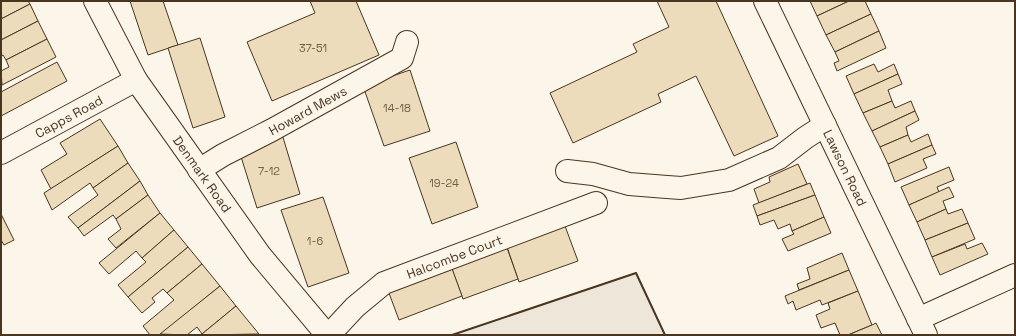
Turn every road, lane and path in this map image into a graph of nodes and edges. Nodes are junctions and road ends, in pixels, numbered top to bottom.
1 (96, 1) edge
2 (765, 1) edge
3 (407, 42) dead end
4 (136, 80) junction
5 (825, 125) junction
6 (1, 153) edge
7 (199, 170) junction
8 (567, 171) dead end
9 (596, 203) dead end
10 (1015, 275) edge
11 (922, 327) edge
12 (328, 335) edge

1 - 4 street, Denmark Road
2 - 5 street, Lawson Road
3 - 7 street, Howard Mews
4 - 6 street, Capps Road
4 - 7 street, Denmark Road
5 - 8 street
5 - 11 street, Lawson Road
7 - 12 street, Denmark Road
9 - 12 street, Halcombe Court
10 - 11 street

